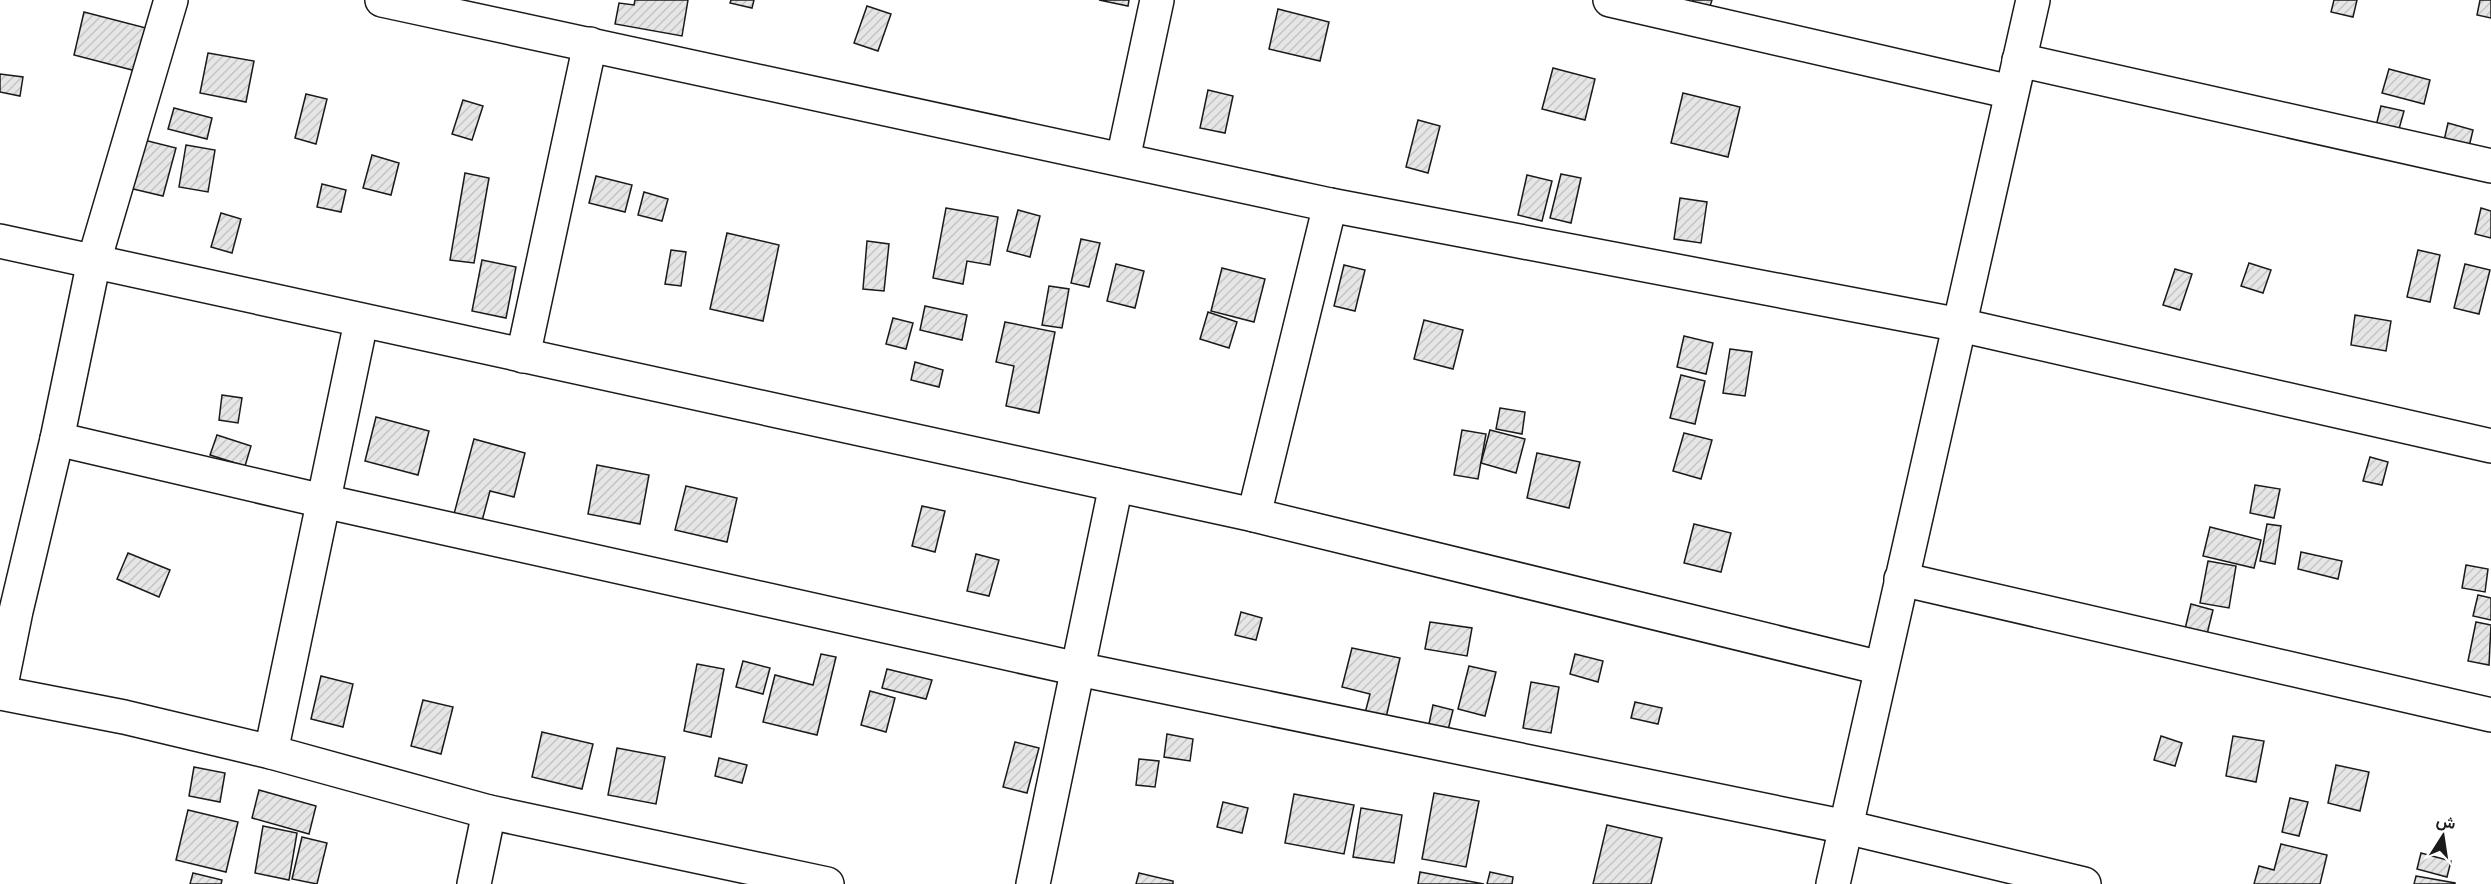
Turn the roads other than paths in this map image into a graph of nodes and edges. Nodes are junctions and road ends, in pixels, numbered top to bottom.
1 (171, 0) edge
2 (382, 0) edge
3 (1157, 0) edge
4 (1610, 0) edge
5 (2033, 0) edge
6 (590, 44) junction
7 (2019, 60) junction
8 (2011, 92) junction
9 (1123, 159) junction
10 (2491, 166) edge
11 (1330, 205) junction
12 (0, 241) edge
13 (94, 261) junction
14 (361, 322) junction
15 (1960, 325) junction
16 (523, 356) junction
17 (57, 439) junction
18 (2491, 446) edge
19 (1116, 485) junction
20 (323, 501) junction
21 (1254, 515) junction
22 (1901, 579) junction
23 (1881, 668) junction
24 (1078, 669) junction
25 (0, 692) edge
26 (2491, 715) edge
27 (272, 752) junction
28 (489, 812) junction
29 (1846, 827) junction
30 (474, 884) edge
31 (826, 884) edge
32 (1033, 884) edge
33 (1833, 884) edge
34 (2084, 884) edge

1 - 13 street
2 - 6 street
3 - 9 street
4 - 8 street
5 - 7 street
6 - 9 street
6 - 16 street
7 - 8 street
7 - 10 street
8 - 15 street
9 - 11 street
11 - 15 street
11 - 21 street
12 - 13 street
13 - 14 street
13 - 17 street
14 - 16 street
14 - 20 street
15 - 18 street
15 - 22 street
16 - 19 street
17 - 20 street
17 - 25 street
19 - 21 street
19 - 24 street
20 - 24 street
20 - 27 street
21 - 23 street
22 - 23 street
22 - 26 street
23 - 29 street
24 - 29 street
24 - 32 street
25 - 27 street
27 - 28 street
28 - 30 street
28 - 31 street
29 - 33 street
29 - 34 street

